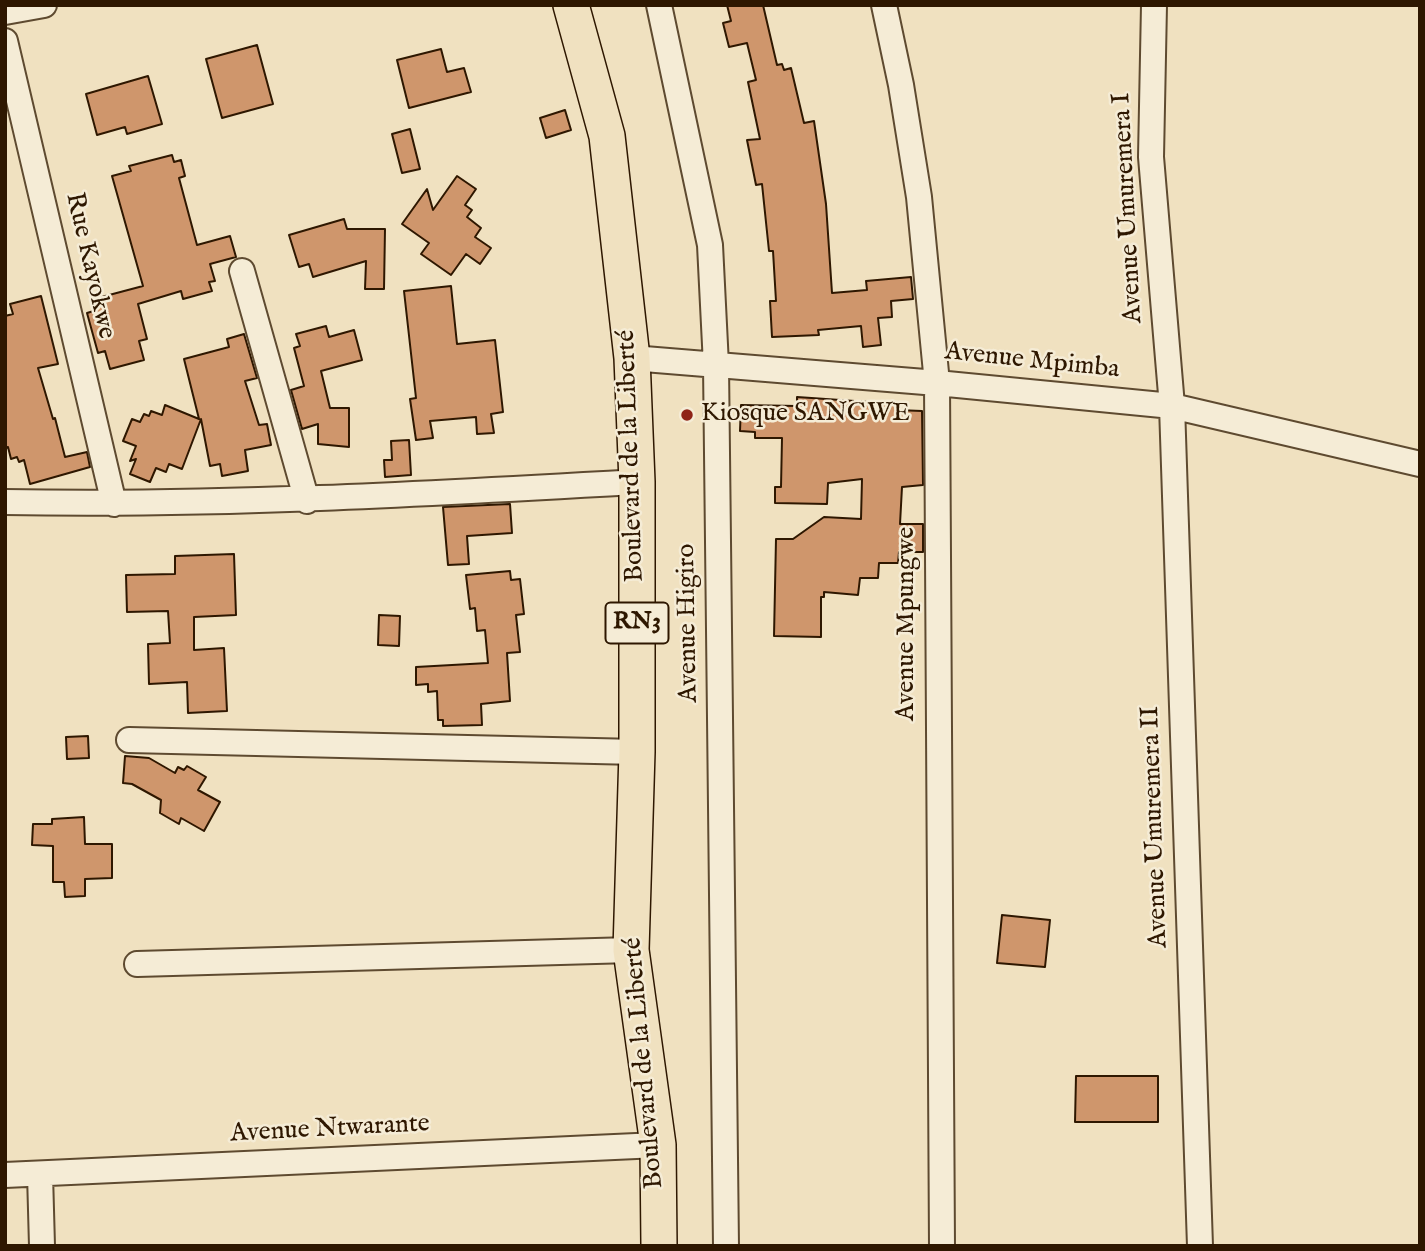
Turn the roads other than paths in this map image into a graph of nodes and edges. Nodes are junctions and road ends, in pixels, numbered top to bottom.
1 (44, 5) edge
2 (571, 5) edge
3 (659, 5) edge
4 (884, 5) edge
5 (1154, 5) edge
6 (5, 12) edge
7 (5, 41) edge
8 (242, 271) dead end
9 (632, 358) junction
10 (716, 365) junction
11 (937, 383) junction
12 (1172, 407) junction
13 (1420, 464) edge
14 (637, 482) junction
15 (307, 500) junction
16 (5, 502) edge
17 (114, 504) junction
18 (129, 740) dead end
19 (637, 752) junction
20 (631, 950) junction
21 (137, 964) dead end
22 (658, 1145) junction
23 (40, 1174) junction
24 (5, 1175) edge
25 (42, 1246) edge
26 (659, 1246) edge
27 (726, 1246) edge
28 (942, 1246) edge
29 (1200, 1246) edge

1 - 6 street
2 - 9 highway, Boulevard de la Liberté / RN3
3 - 10 street, Avenue Higiro
4 - 11 street, Avenue Mpungwe
5 - 12 street, Avenue Umuremera I
7 - 17 street, Rue Kayokwe
8 - 15 street
9 - 10 street, Avenue Mpimba
9 - 14 highway, Boulevard de la Liberté / RN3
10 - 11 street, Avenue Mpimba
10 - 27 street, Avenue Higiro
11 - 12 street, Avenue Mpimba
11 - 28 street, Avenue Mpungwe
12 - 13 street, Avenue Mpimba
12 - 29 street, Avenue Umuremera II
14 - 15 street
14 - 19 highway, Boulevard de la Liberté / RN3
15 - 17 street
16 - 17 street
18 - 19 street
19 - 20 highway, Boulevard de la Liberté / RN3
20 - 21 street
20 - 22 highway, Boulevard de la Liberté / RN3
22 - 23 street, Avenue Ntwarante
22 - 26 highway, Boulevard de la Liberté / RN3
23 - 24 street, Avenue Ntwarante
23 - 25 street

